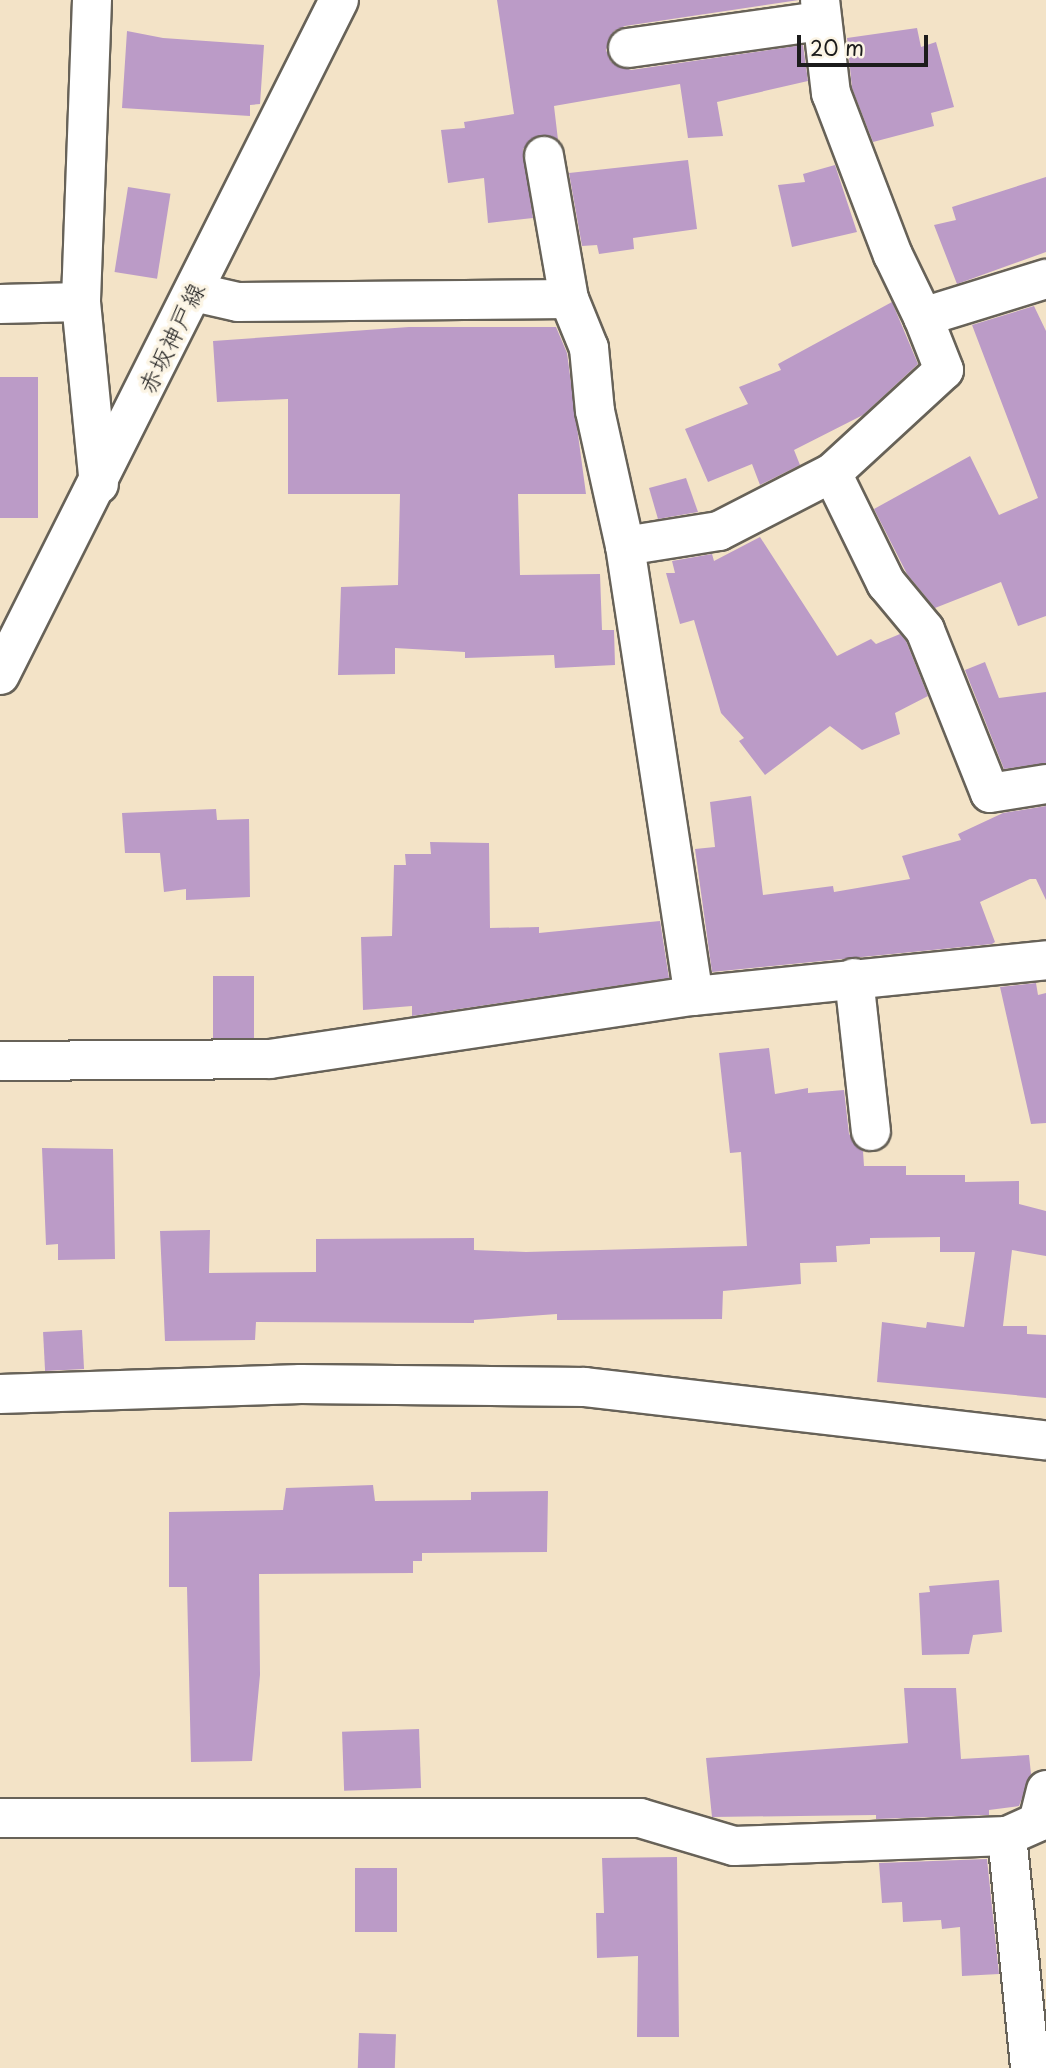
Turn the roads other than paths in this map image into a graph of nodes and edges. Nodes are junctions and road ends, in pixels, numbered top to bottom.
1 (92, 0) edge
2 (339, 0) edge
3 (820, 10) edge
4 (628, 48) dead end
5 (544, 156) dead end
6 (1046, 279) edge
7 (194, 292) junction
8 (569, 299) junction
9 (81, 302) junction
10 (0, 304) edge
11 (923, 317) junction
12 (832, 473) junction
13 (99, 484) junction
14 (625, 546) junction
15 (0, 675) edge
16 (1046, 784) edge
17 (1046, 960) edge
18 (854, 978) junction
19 (694, 996) junction
20 (0, 1061) edge
21 (872, 1131) dead end
22 (0, 1394) edge
23 (1046, 1440) edge
24 (1046, 1790) edge
25 (0, 1818) edge
26 (1007, 1836) junction
27 (1030, 2068) edge

1 - 9 street
2 - 7 street, 赤坂神戸線
3 - 4 street
3 - 11 street
5 - 8 street
6 - 11 street
7 - 8 street
7 - 13 street, 赤坂神戸線
8 - 14 street
9 - 10 street
9 - 13 street
11 - 12 street
12 - 14 street
12 - 16 street
13 - 15 street, 赤坂神戸線
14 - 19 street
17 - 18 street
18 - 19 street
18 - 21 street
19 - 20 street
22 - 23 street
24 - 26 street
25 - 26 street
26 - 27 street

